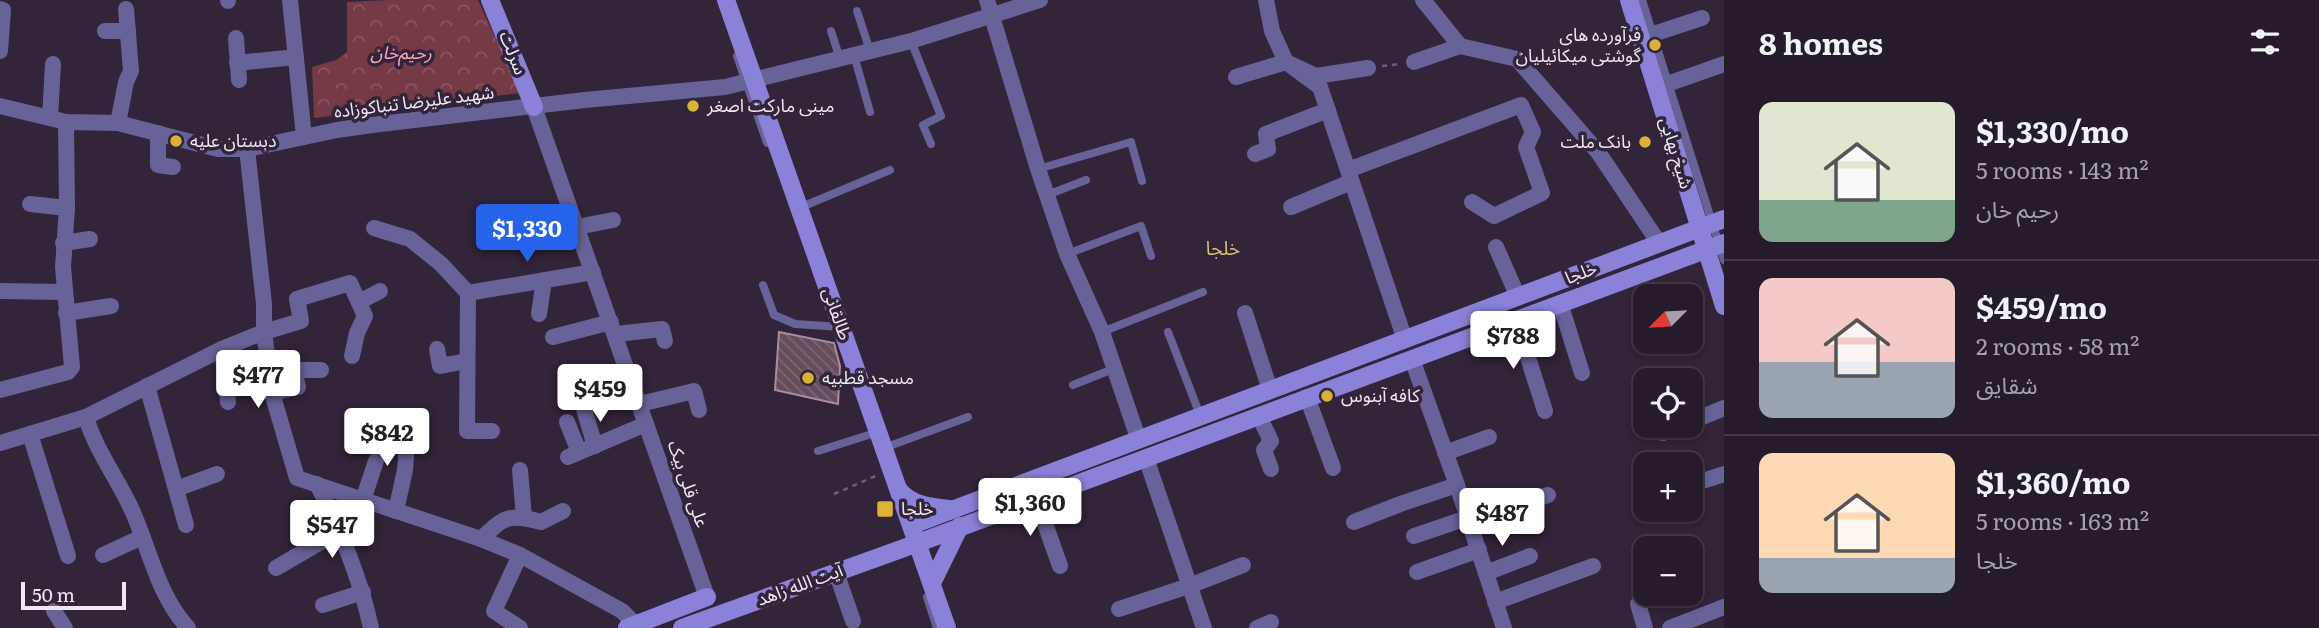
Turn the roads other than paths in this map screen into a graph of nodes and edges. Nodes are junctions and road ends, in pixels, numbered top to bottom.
1 (290, 0) edge
2 (490, 0) edge
3 (718, 0) edge
4 (726, 0) edge
5 (987, 0) edge
6 (1040, 0) edge
7 (1266, 0) edge
8 (1423, 0) edge
9 (1629, 0) edge
10 (1642, 0) edge
11 (0, 9) edge
12 (126, 9) dead end
13 (857, 11) dead end
14 (992, 16) junction
15 (1702, 18) dead end
16 (105, 31) dead end
17 (128, 31) junction
18 (831, 31) dead end
19 (1647, 37) junction
20 (236, 38) dead end
21 (911, 41) junction
22 (1460, 46) junction
23 (0, 51) edge
24 (870, 51) junction
25 (296, 57) junction
26 (847, 57) junction
27 (1286, 62) junction
28 (1414, 62) road end
29 (237, 63) junction
30 (53, 64) dead end
31 (1724, 64) edge
32 (1368, 68) road end
33 (1236, 76) dead end
34 (239, 80) dead end
35 (750, 82) junction
36 (1662, 86) junction
37 (0, 106) edge
38 (534, 107) junction
39 (1328, 110) junction
40 (870, 112) dead end
41 (58, 120) junction
42 (118, 123) junction
43 (158, 133) junction
44 (304, 137) junction
45 (931, 144) dead end
46 (247, 149) junction
47 (1255, 154) dead end
48 (173, 167) dead end
49 (1038, 169) junction
50 (890, 170) dead end
51 (1350, 176) junction
52 (1086, 180) dead end
53 (1142, 181) dead end
54 (1047, 195) junction
55 (1472, 202) dead end
56 (30, 204) dead end
57 (1291, 207) dead end
58 (66, 208) junction
59 (799, 208) junction
60 (613, 220) dead end
61 (1712, 223) edge
62 (577, 227) junction
63 (374, 228) dead end
64 (90, 239) dead end
65 (63, 243) junction
66 (1659, 243) junction
67 (1496, 247) dead end
68 (1718, 249) edge
69 (1067, 254) junction
70 (1151, 256) dead end
71 (1609, 262) junction
72 (593, 272) junction
73 (544, 280) junction
74 (1617, 282) junction
75 (763, 285) dead end
76 (1, 290) edge
77 (380, 291) dead end
78 (64, 292) junction
79 (1203, 292) dead end
80 (468, 293) junction
81 (1518, 297) junction
82 (359, 302) junction
83 (1560, 303) junction
84 (111, 306) dead end
85 (1724, 306) edge
86 (66, 313) junction
87 (1245, 313) dead end
88 (539, 314) dead end
89 (1516, 320) junction
90 (837, 327) junction
91 (613, 328) junction
92 (264, 332) junction
93 (1102, 332) junction
94 (1168, 332) dead end
95 (553, 337) dead end
96 (1405, 340) junction
97 (665, 341) dead end
98 (222, 349) junction
99 (437, 349) dead end
100 (352, 356) dead end
101 (1412, 359) junction
102 (467, 361) junction
103 (1346, 362) junction
104 (1113, 369) junction
105 (321, 370) dead end
106 (1582, 373) dead end
107 (1352, 380) junction
108 (1073, 385) dead end
109 (147, 386) junction
110 (0, 390) edge
111 (1270, 390) junction
112 (272, 393) junction
113 (1307, 397) junction
114 (228, 402) dead end
115 (640, 404) junction
116 (1724, 408) edge
117 (583, 409) dead end
118 (699, 410) dead end
119 (1545, 411) dead end
120 (1200, 415) junction
121 (1259, 416) junction
122 (86, 417) junction
123 (968, 417) dead end
124 (1703, 417) edge
125 (567, 422) dead end
126 (646, 424) junction
127 (408, 430) dead end
128 (492, 432) dead end
129 (30, 434) junction
130 (1489, 437) dead end
131 (878, 438) junction
132 (1138, 438) junction
133 (0, 443) edge
134 (595, 446) junction
135 (818, 451) dead end
136 (1445, 453) junction
137 (1146, 458) junction
138 (376, 461) dead end
139 (1333, 468) dead end
140 (1271, 469) dead end
141 (520, 470) dead end
142 (217, 474) dead end
143 (1724, 474) edge
144 (1703, 481) edge
145 (317, 484) junction
146 (1457, 485) junction
147 (176, 489) junction
148 (898, 490) junction
149 (1548, 495) dead end
150 (1036, 498) junction
151 (363, 500) junction
152 (952, 509) junction
153 (976, 510) junction
154 (396, 511) junction
155 (564, 511) dead end
156 (524, 517) junction
157 (1469, 520) junction
158 (1354, 522) dead end
159 (186, 525) dead end
160 (912, 525) junction
161 (960, 526) junction
162 (341, 530) junction
163 (1414, 536) dead end
164 (142, 537) junction
165 (481, 540) junction
166 (914, 544) junction
167 (1479, 550) junction
168 (68, 555) dead end
169 (103, 555) dead end
170 (520, 555) junction
171 (1531, 556) dead end
172 (1243, 565) dead end
173 (1060, 566) dead end
174 (1593, 566) dead end
175 (276, 568) dead end
176 (836, 572) junction
177 (1417, 572) dead end
178 (1486, 573) junction
179 (932, 583) junction
180 (1189, 586) junction
181 (363, 592) junction
182 (707, 597) joint
183 (1495, 602) junction
184 (324, 605) dead end
185 (1639, 606) edge
186 (1724, 607) edge
187 (1119, 609) dead end
188 (54, 611) dead end
189 (853, 621) dead end
190 (716, 622) edge
191 (1703, 622) edge
192 (631, 627) edge
193 (65, 628) edge
194 (188, 628) edge
195 (371, 628) edge
196 (520, 628) edge
197 (682, 628) edge
198 (937, 628) edge
199 (947, 628) edge
200 (1204, 628) edge
201 (1504, 628) edge
202 (1645, 628) edge
203 (1670, 628) edge

1 - 25 street
2 - 38 main road, سرلت
3 - 35 lane, طالقانی
4 - 35 main road, طالقانی
5 - 14 street
6 - 14 street, شهید علیرضا تنباکوزاده
7 - 27 street
8 - 22 street
9 - 19 main road, شیخ بهایی
10 - 19 lane, شیخ بهایی
11 - 23 street
12 - 17 street
13 - 24 lane
14 - 21 street, شهید علیرضا تنباکوزاده
14 - 49 street
15 - 19 street
16 - 17 street
17 - 42 street
18 - 26 lane
19 - 36 main road, شیخ بهایی
20 - 29 street
21 - 24 street, شهید علیرضا تنباکوزاده
21 - 45 lane
22 - 28 street
22 - 66 street
24 - 26 street, شهید علیرضا تنباکوزاده
25 - 29 street
25 - 44 street
26 - 35 street, شهید علیرضا تنباکوزاده
26 - 40 lane
27 - 32 street
27 - 33 street
27 - 39 street
29 - 34 street
30 - 41 street
31 - 36 street
35 - 38 street, شهید علیرضا تنباکوزاده
35 - 59 main road, طالقانی
35 - 90 lane, طالقانی
36 - 61 main road, شیخ بهایی
37 - 41 street, شهید علیرضا تنباکوزاده
38 - 44 street, شهید علیرضا تنباکوزاده
38 - 62 street, علی قلی بیک
39 - 47 street
39 - 51 street
41 - 42 street, شهید علیرضا تنباکوزاده
41 - 58 street
42 - 43 street, شهید علیرضا تنباکوزاده
43 - 46 street, شهید علیرضا تنباکوزاده
43 - 48 street
44 - 46 street, شهید علیرضا تنباکوزاده
46 - 92 street
49 - 53 lane
49 - 54 street
50 - 59 lane
51 - 55 street
51 - 57 street
51 - 96 street
52 - 54 lane
54 - 69 street
56 - 58 street
58 - 65 street
59 - 90 main road, طالقانی
60 - 62 street
61 - 66 main road, خلجا
61 - 68 main road, شیخ بهایی
62 - 72 street, علی قلی بیک
63 - 80 street
64 - 65 street
65 - 78 street
66 - 71 main road, خلجا
67 - 81 street
68 - 74 main road, خلجا
68 - 85 main road, شیخ بهایی
69 - 70 lane
69 - 93 street
71 - 74 main road
71 - 81 main road, خلجا
72 - 73 street
72 - 91 street, علی قلی بیک
73 - 80 street
73 - 88 street
74 - 83 main road, خلجا
75 - 90 lane
76 - 78 street
77 - 82 street
78 - 86 street
79 - 93 lane
80 - 102 street
81 - 96 main road, خلجا
82 - 92 street
82 - 100 street
83 - 89 main road, خلجا
83 - 106 street
84 - 86 street
86 - 110 street
87 - 111 street
89 - 101 main road, خلجا
89 - 119 street
90 - 131 main road, طالقانی
91 - 95 street
91 - 97 street
91 - 115 street, علی قلی بیک
92 - 98 street
92 - 112 street
93 - 104 street
94 - 120 lane
96 - 103 main road, خلجا
98 - 109 street
98 - 114 street
99 - 102 street
101 - 107 main road, خلجا
101 - 136 street
102 - 128 street
103 - 107 main road
103 - 111 main road, خلجا
104 - 108 lane
104 - 132 street
105 - 112 street
107 - 113 main road, خلجا
109 - 122 street
109 - 147 street
111 - 120 main road, خلجا
112 - 145 street
113 - 121 main road, خلجا
113 - 139 street
115 - 118 street
115 - 126 street, علی قلی بیک
116 - 124 street
117 - 134 street
120 - 132 main road, خلجا
121 - 137 main road, خلجا
121 - 140 street
122 - 129 street
122 - 164 street
123 - 131 lane
125 - 134 street
126 - 134 street
126 - 182 street, علی قلی بیک
127 - 154 street
129 - 133 street
129 - 168 street
130 - 136 street
131 - 135 lane
131 - 148 main road, طالقانی
131 - 166 lane, طالقانی
132 - 153 main road, خلجا
136 - 146 street
137 - 150 main road, خلجا
137 - 180 street
138 - 151 street
141 - 156 street
142 - 147 street
143 - 144 street
145 - 151 street
145 - 162 street
146 - 157 street
146 - 158 street
147 - 159 street
148 - 152 main road
148 - 160 main road, طالقانی
149 - 157 street
150 - 153 main road, خلجا
150 - 173 street
151 - 154 street
152 - 153 main road, خلجا
152 - 160 main road, خلجا
153 - 161 main road, خلجا
154 - 165 street
155 - 156 street
156 - 165 street
157 - 163 street
157 - 167 street
160 - 166 main road, طالقانی
161 - 166 main road, خلجا
161 - 179 main road
162 - 175 street
162 - 181 street
164 - 169 street
164 - 194 street
165 - 170 street
166 - 176 main road, آیت الله زاهد
166 - 179 main road, طالقانی
166 - 198 lane, طالقانی
167 - 177 street
167 - 178 street
170 - 192 street
170 - 196 street
171 - 178 street
172 - 180 street
174 - 183 street
176 - 189 street
176 - 190 main road, آیت الله زاهد
178 - 183 street
179 - 199 main road, طالقانی
180 - 187 street
180 - 200 street
181 - 184 street
181 - 195 street
182 - 192 main road
183 - 201 street
185 - 202 street
186 - 191 street
188 - 193 street
190 - 197 main road, آیت الله زاهد
191 - 203 street

